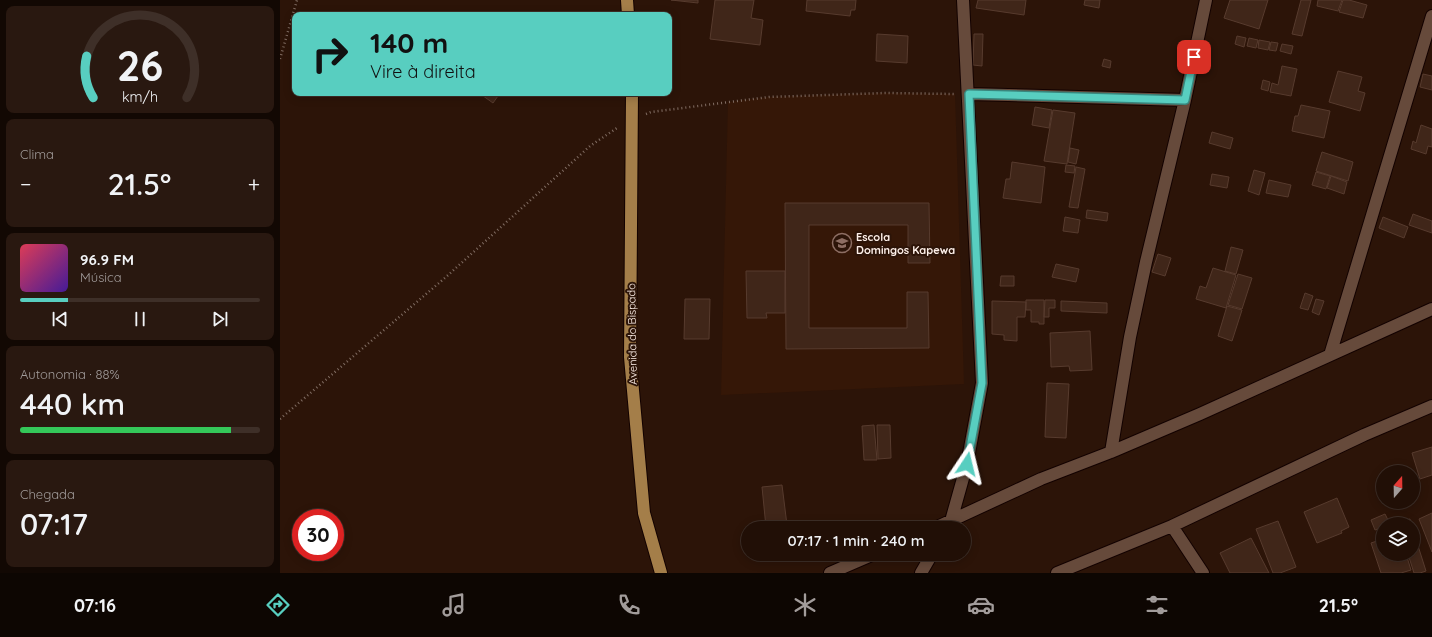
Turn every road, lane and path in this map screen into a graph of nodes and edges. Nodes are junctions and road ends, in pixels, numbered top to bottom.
1 (297, 0) edge
2 (627, 0) edge
3 (964, 0) edge
4 (1206, 0) edge
5 (294, 12) edge
6 (628, 12) edge
7 (1432, 16) edge
8 (292, 17) edge
9 (1430, 31) edge
10 (280, 59) edge
11 (969, 94) junction
12 (632, 96) edge
13 (1185, 100) junction
14 (632, 119) junction
15 (1432, 309) edge
16 (1330, 355) junction
17 (1432, 406) edge
18 (280, 419) edge
19 (1111, 452) junction
20 (950, 521) edge
21 (957, 521) edge
22 (1172, 526) junction
23 (858, 561) edge
24 (928, 561) edge
25 (662, 573) edge
26 (830, 573) edge
27 (921, 573) edge
28 (1058, 573) edge
29 (1203, 573) edge

1 - 5 path
2 - 6 main road
3 - 11 street
4 - 13 street
7 - 9 street
8 - 10 path
9 - 16 street
11 - 13 street
11 - 14 path
11 - 20 street
12 - 14 main road, Avenida do Bispado
13 - 19 street
14 - 18 path
14 - 25 main road, Avenida do Bispado
15 - 16 street
16 - 19 street
17 - 22 street
19 - 21 street
22 - 28 street
22 - 29 street
23 - 26 street
24 - 27 street

